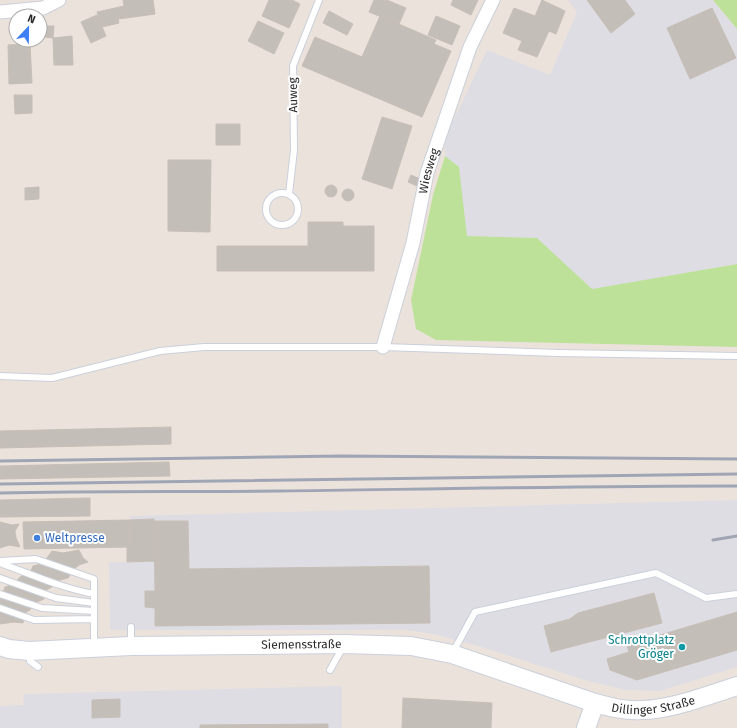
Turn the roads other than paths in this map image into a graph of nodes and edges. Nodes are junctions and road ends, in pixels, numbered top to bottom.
1 (59, 0) edge
2 (319, 0) edge
3 (493, 0) edge
4 (0, 12) edge
5 (289, 194) junction
6 (383, 347) junction
7 (737, 356) edge
8 (0, 376) edge
9 (0, 562) edge
10 (0, 578) edge
11 (0, 594) edge
12 (94, 594) junction
13 (737, 594) edge
14 (94, 603) junction
15 (0, 608) edge
16 (94, 611) junction
17 (94, 619) junction
18 (131, 627) dead end
19 (344, 644) junction
20 (132, 646) junction
21 (94, 648) junction
22 (3, 649) edge
23 (30, 651) junction
24 (452, 654) junction
25 (38, 667) dead end
26 (330, 670) dead end
27 (737, 686) edge
28 (595, 703) junction
29 (586, 728) edge

1 - 4 street
2 - 5 lane, Auweg
3 - 6 street, Wiesweg
5 - 5 lane
6 - 7 lane
6 - 8 lane
9 - 12 lane
9 - 12 lane
10 - 14 lane
11 - 16 lane
12 - 14 lane
13 - 24 lane
14 - 16 lane
15 - 17 lane
16 - 17 lane
17 - 21 lane
18 - 20 lane
19 - 20 main road, Siemensstraße
19 - 24 main road, Siemensstraße
19 - 26 lane
20 - 21 main road, Siemensstraße
21 - 23 main road, Siemensstraße
22 - 23 main road, Siemensstraße
23 - 25 lane
24 - 28 main road, Siemensstraße
27 - 28 main road, Dillinger Straße
28 - 29 main road, Dillinger Straße

